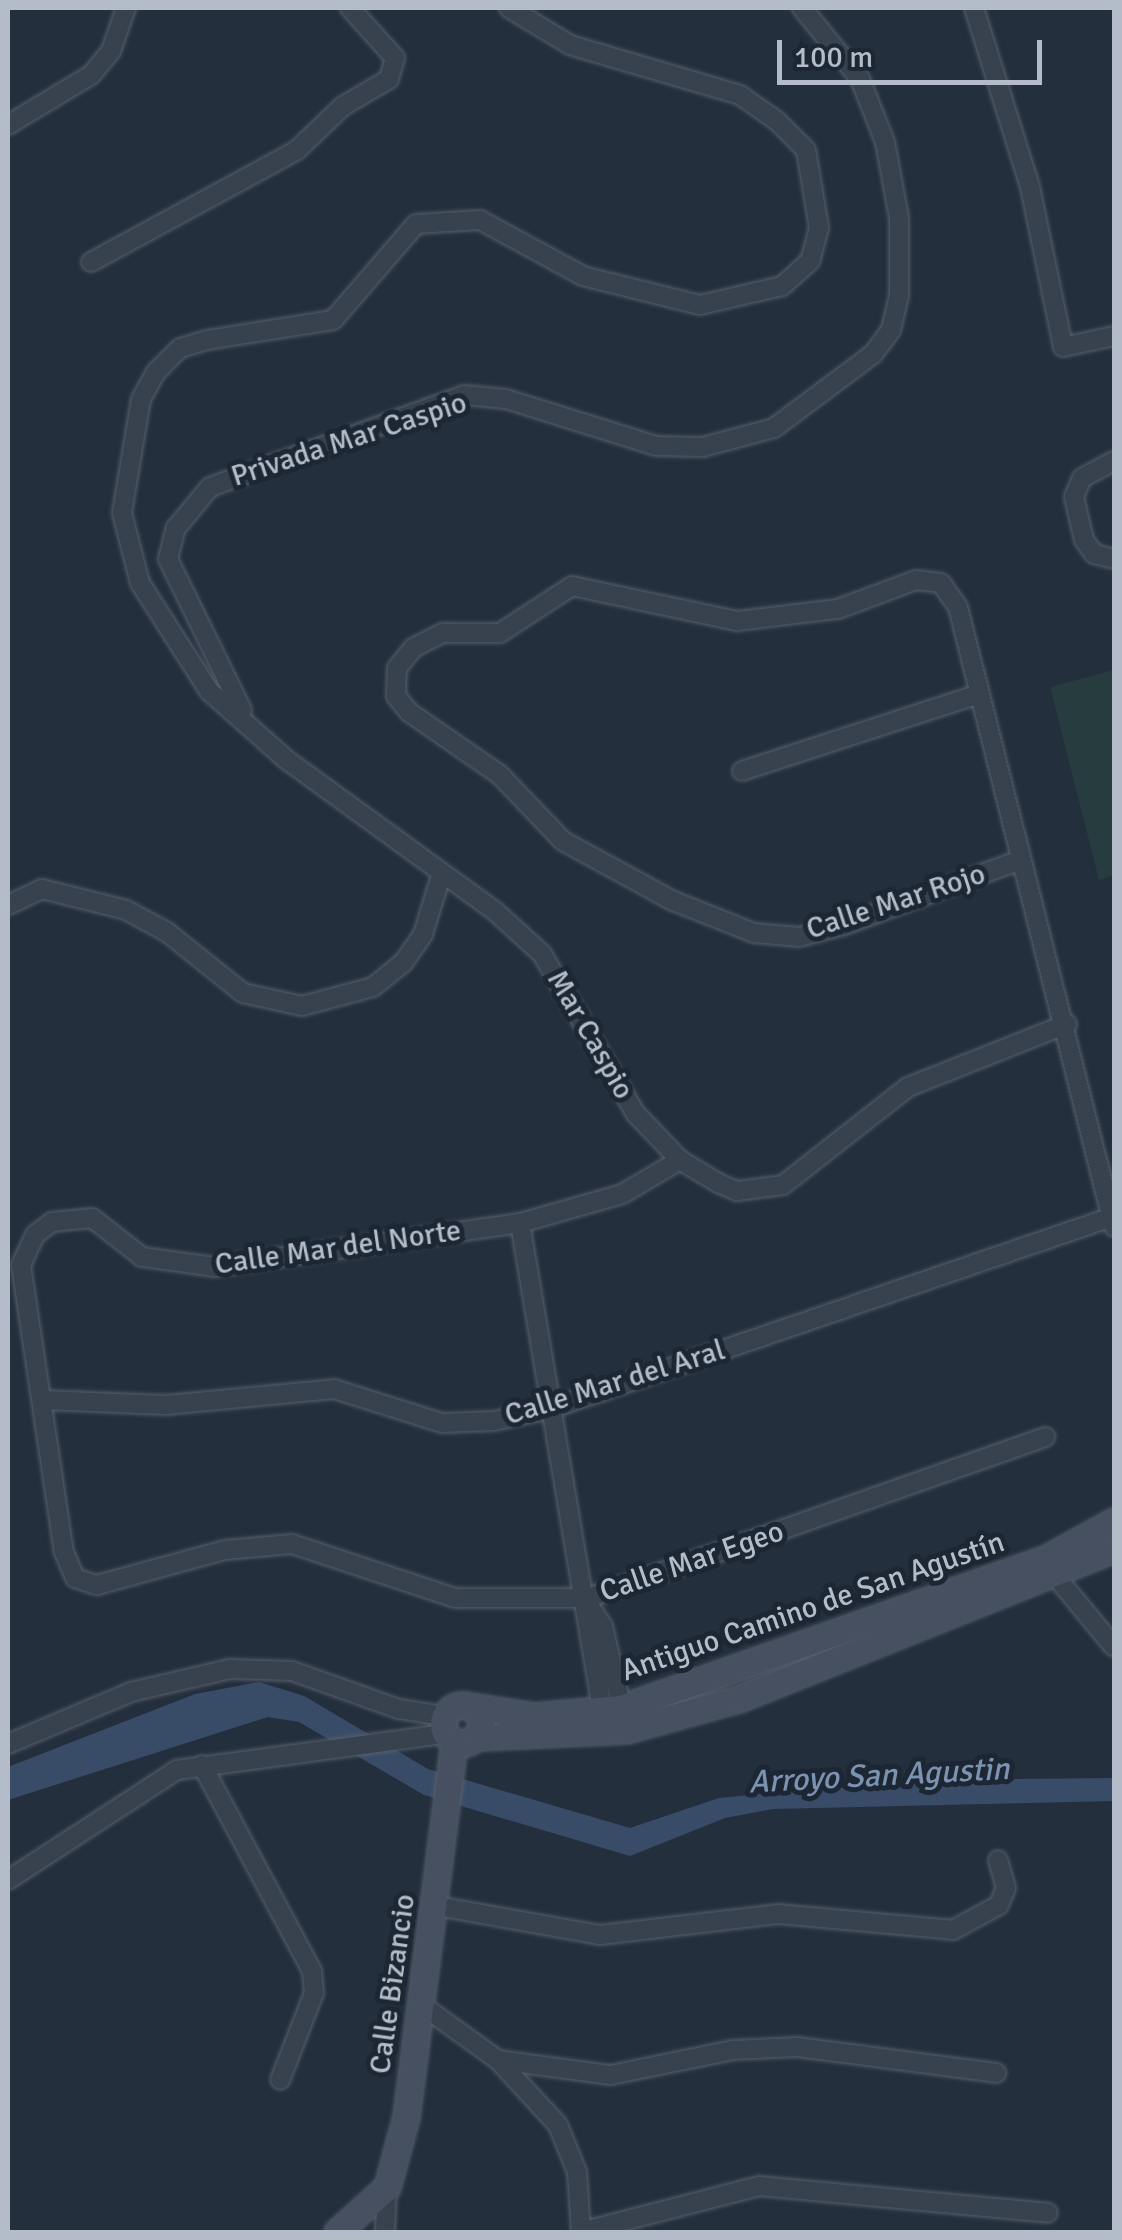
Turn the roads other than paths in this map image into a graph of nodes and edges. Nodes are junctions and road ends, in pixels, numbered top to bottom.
1 (126, 8) edge
2 (350, 8) edge
3 (509, 8) edge
4 (802, 8) edge
5 (974, 8) edge
6 (8, 125) edge
7 (91, 262) dead end
8 (1114, 336) edge
9 (1114, 460) edge
10 (1114, 559) edge
11 (976, 695) junction
12 (244, 715) junction
13 (742, 771) dead end
14 (1020, 860) junction
15 (441, 876) junction
16 (8, 905) edge
17 (1066, 1024) junction
18 (680, 1160) junction
19 (1113, 1222) edge
20 (520, 1223) junction
21 (14, 1264) edge
22 (44, 1400) junction
23 (550, 1409) junction
24 (1046, 1437) dead end
25 (1114, 1522) edge
26 (1114, 1549) edge
27 (1056, 1578) junction
28 (589, 1602) junction
29 (1114, 1647) edge
30 (614, 1721) junction
31 (456, 1727) junction
32 (8, 1744) edge
33 (202, 1766) junction
34 (998, 1860) dead end
35 (8, 1880) edge
36 (438, 1906) junction
37 (423, 2006) junction
38 (498, 2060) junction
39 (996, 2073) dead end
40 (280, 2080) dead end
41 (387, 2188) junction
42 (1048, 2213) dead end
43 (336, 2232) edge
44 (385, 2232) edge
45 (581, 2232) edge

1 - 6 street
2 - 7 street
3 - 12 street
4 - 12 street, Privada Mar Caspio
5 - 8 street
9 - 10 street
11 - 13 street
11 - 14 street
11 - 14 street, Calle Mar Rojo
12 - 15 street, Mar Caspio
14 - 17 street
15 - 16 street
15 - 18 street, Mar Caspio
17 - 18 street, Mar Caspio
17 - 19 street
18 - 20 street, Calle Mar del Norte
19 - 23 street, Calle Mar del Aral
20 - 21 street, Calle Mar del Norte
20 - 23 street
21 - 22 street
22 - 23 street, Calle Mar del Aral
22 - 28 street, Calle Mar Egeo
23 - 28 street
24 - 28 street, Calle Mar Egeo
25 - 30 street, Antiguo Camino de San Agustín
26 - 27 street, Antiguo Camino de San Agustín
27 - 29 street
27 - 30 street, Antiguo Camino de San Agustín
28 - 30 street
30 - 31 street, Antiguo Camino de San Agustín
31 - 32 street
31 - 33 street
31 - 36 street, Calle Bizancio
33 - 35 street
33 - 40 street
34 - 36 street
36 - 37 street, Calle Bizancio
37 - 38 street
37 - 41 street, Calle Bizancio
38 - 39 street
38 - 45 street
41 - 43 street
41 - 44 street, Calle Bizancio
42 - 45 street

